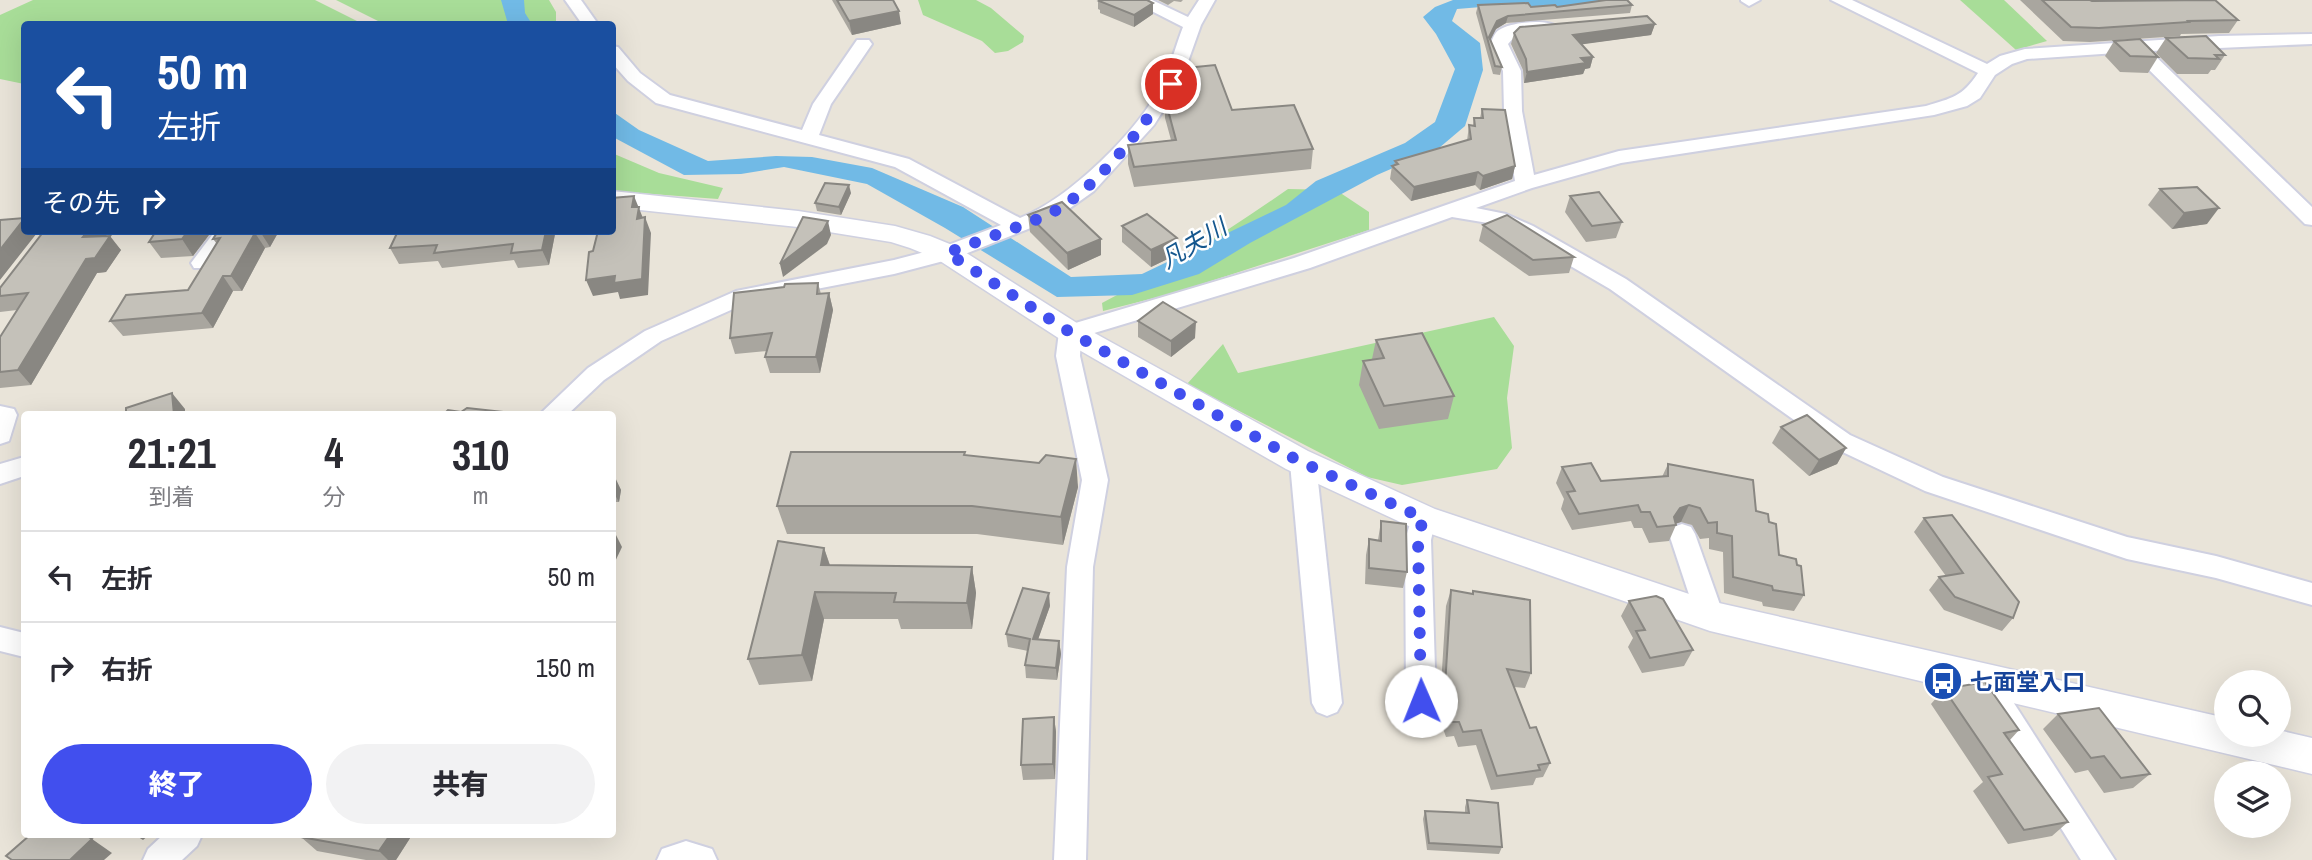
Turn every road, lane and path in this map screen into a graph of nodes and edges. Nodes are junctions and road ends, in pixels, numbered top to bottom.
1 (573, 0) edge
2 (1138, 0) edge
3 (1207, 0) edge
4 (1839, 0) edge
5 (588, 21) edge
6 (1192, 25) junction
7 (1571, 27) edge
8 (2312, 39) edge
9 (863, 44) dead end
10 (2135, 46) junction
11 (616, 56) edge
12 (1988, 71) junction
13 (808, 138) junction
14 (1525, 184) junction
15 (616, 199) edge
16 (1450, 210) junction
17 (2312, 219) edge
18 (1017, 225) junction
19 (223, 235) edge
20 (947, 253) junction
21 (202, 263) edge
22 (1070, 332) junction
23 (555, 411) edge
24 (0, 415) edge
25 (0, 435) edge
26 (1303, 463) junction
27 (21, 467) edge
28 (0, 474) edge
29 (1423, 518) junction
30 (1682, 534) dead end
31 (2312, 594) edge
32 (1710, 615) junction
33 (0, 639) edge
34 (21, 644) edge
35 (1981, 676) junction
36 (1421, 701) dead end
37 (1327, 703) dead end
38 (2214, 732) edge
39 (2275, 747) edge
40 (2312, 756) edge
41 (673, 860) edge
42 (701, 860) edge
43 (1070, 860) edge
44 (2099, 860) edge

1 - 5 street
2 - 6 street
3 - 6 street
4 - 12 street
6 - 18 street
7 - 14 street
8 - 10 street
9 - 13 street
10 - 12 street
10 - 17 street
11 - 13 street
12 - 14 street
13 - 18 street
14 - 16 street
15 - 20 street
16 - 22 street
16 - 31 street
18 - 20 street
19 - 21 street
20 - 22 street
20 - 23 street
22 - 26 street
22 - 43 street
24 - 25 street
26 - 29 street
26 - 37 street
27 - 28 street
29 - 32 street
29 - 36 street
30 - 32 street
32 - 35 street
33 - 34 street
35 - 38 street
35 - 44 street
39 - 40 street
41 - 42 street

